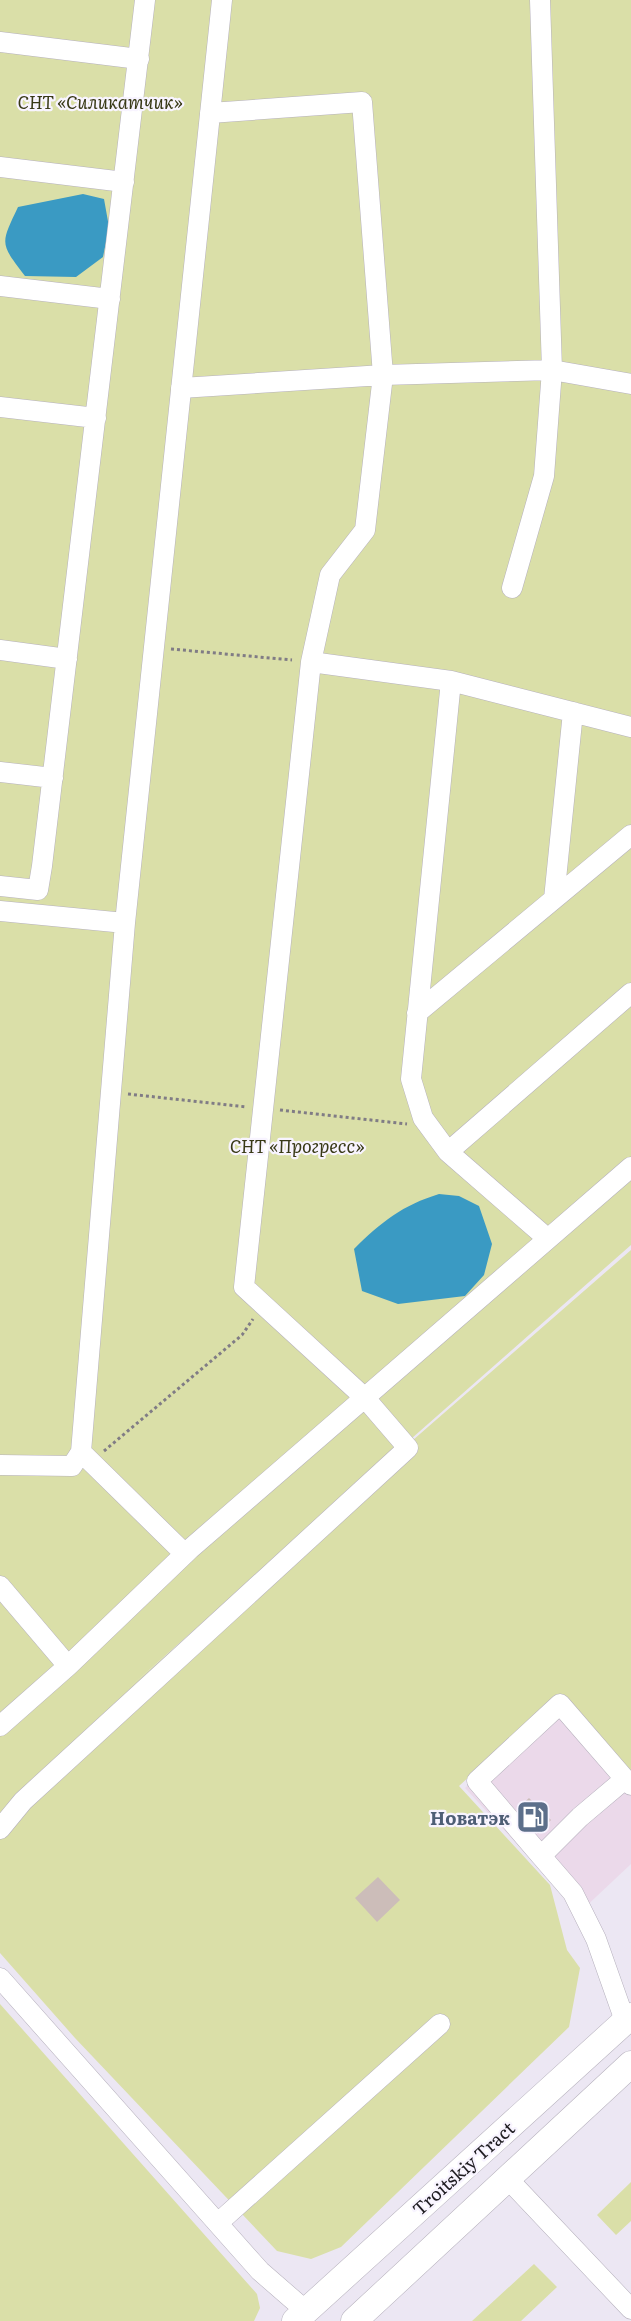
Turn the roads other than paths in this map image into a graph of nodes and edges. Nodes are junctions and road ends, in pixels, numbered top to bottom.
1 (146, 0) edge
2 (222, 0) edge
3 (540, 0) edge
4 (0, 42) edge
5 (139, 59) junction
6 (210, 113) junction
7 (0, 167) edge
8 (124, 182) junction
9 (0, 286) edge
10 (110, 298) junction
11 (552, 370) junction
12 (383, 375) junction
13 (631, 384) edge
14 (182, 388) junction
15 (0, 407) edge
16 (96, 418) junction
17 (512, 588) dead end
18 (0, 650) edge
19 (67, 659) junction
20 (310, 662) junction
21 (451, 681) junction
22 (573, 712) junction
23 (631, 728) edge
24 (0, 772) edge
25 (53, 778) junction
26 (631, 835) edge
27 (0, 886) edge
28 (554, 899) junction
29 (0, 911) edge
30 (125, 923) junction
31 (631, 993) edge
32 (417, 1012) junction
33 (448, 1152) junction
34 (631, 1167) edge
35 (548, 1239) junction
36 (364, 1398) junction
37 (86, 1457) junction
38 (0, 1465) edge
39 (184, 1554) junction
40 (0, 1586) edge
41 (68, 1666) junction
42 (0, 1726) edge
43 (628, 1782) edge
44 (0, 1829) edge
45 (541, 1856) junction
46 (0, 1978) edge
47 (628, 2018) edge
48 (440, 2024) dead end
49 (631, 2064) edge
50 (508, 2179) junction
51 (218, 2223) junction
52 (629, 2303) edge
53 (300, 2316) edge
54 (354, 2321) edge

1 - 5 street
2 - 6 street
3 - 11 street
4 - 5 street
5 - 8 street
6 - 12 street
6 - 14 street
7 - 8 street
8 - 10 street
9 - 10 street
10 - 16 street
11 - 12 street
11 - 13 street
11 - 17 street
12 - 14 street
12 - 20 street
14 - 30 street
15 - 16 street
16 - 19 street
18 - 19 street
19 - 25 street
20 - 21 street
20 - 36 street
21 - 22 street
21 - 32 street
22 - 23 street
22 - 28 street
24 - 25 street
25 - 27 street
26 - 28 street
28 - 32 street
29 - 30 street
30 - 37 street
31 - 33 street
32 - 33 street
33 - 35 street
34 - 35 street
35 - 36 street
36 - 39 street
36 - 44 street
37 - 38 street
37 - 39 street
39 - 41 street
40 - 41 street
41 - 42 street
43 - 45 street
43 - 45 street
45 - 47 street
46 - 51 street
47 - 53 main road, Troitskiy Tract
48 - 51 street
49 - 50 main road, Troitskiy Tract
50 - 52 street
50 - 54 main road, Troitskiy Tract
51 - 53 street

